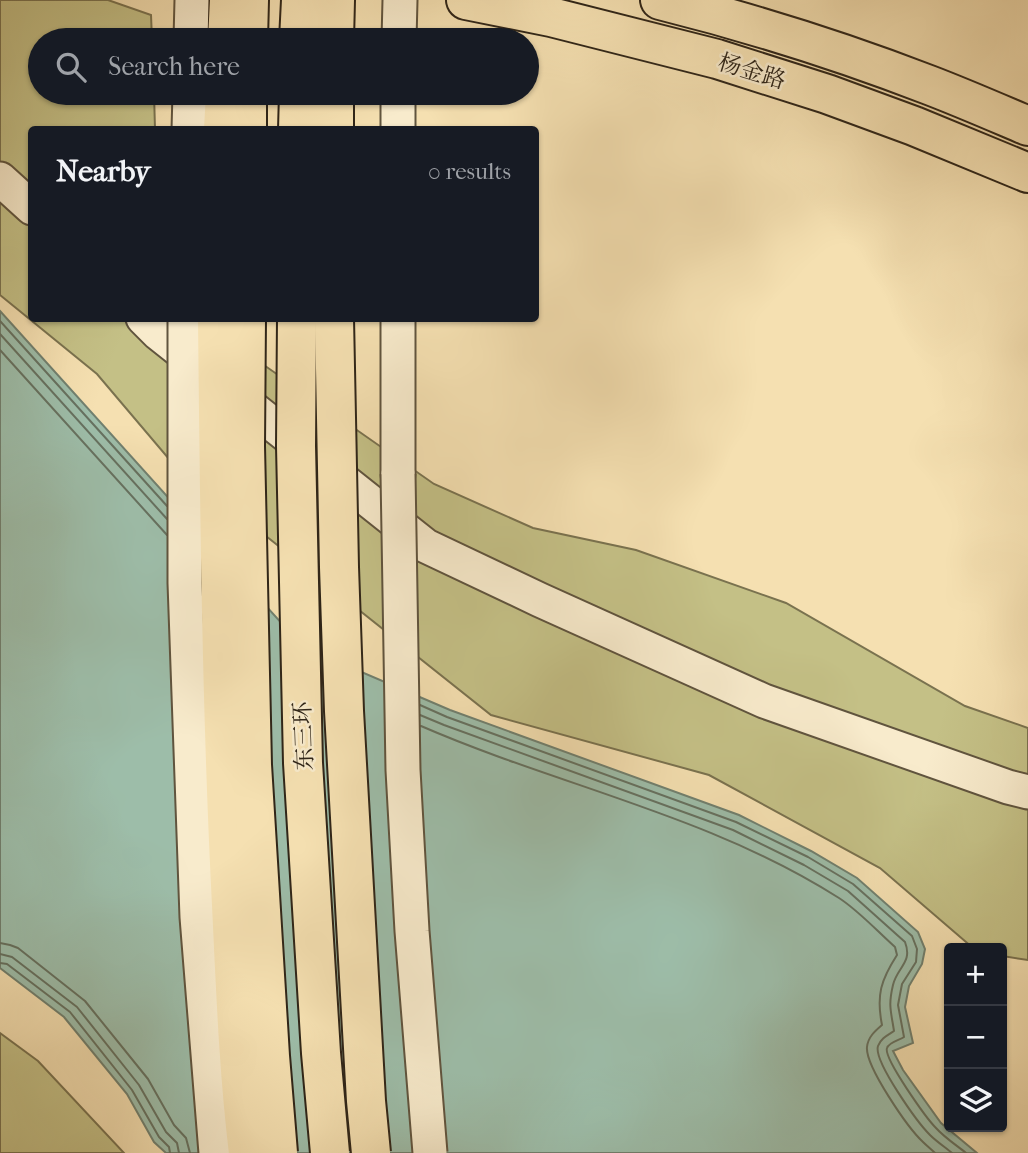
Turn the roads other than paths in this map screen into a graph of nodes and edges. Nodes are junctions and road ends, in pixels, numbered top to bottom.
1 (192, 0) edge
2 (229, 0) edge
3 (249, 0) edge
4 (301, 0) edge
5 (335, 0) edge
6 (400, 0) edge
7 (467, 0) edge
8 (660, 0) edge
9 (191, 28) edge
10 (228, 28) edge
11 (248, 28) edge
12 (300, 28) edge
13 (334, 28) edge
14 (399, 28) edge
15 (190, 105) edge
16 (224, 105) edge
17 (247, 105) edge
18 (299, 105) edge
19 (334, 105) edge
20 (398, 105) edge
21 (189, 126) edge
22 (223, 126) edge
23 (247, 126) edge
24 (298, 126) edge
25 (334, 126) edge
26 (398, 126) edge
27 (1028, 126) edge
28 (1028, 173) edge
29 (0, 179) edge
30 (28, 204) edge
31 (147, 322) edge
32 (184, 322) edge
33 (217, 322) edge
34 (246, 322) edge
35 (297, 322) edge
36 (334, 322) edge
37 (398, 322) edge
38 (1028, 792) edge
39 (216, 1153) edge
40 (248, 1153) edge
41 (278, 1153) edge
42 (330, 1153) edge
43 (371, 1153) edge
44 (430, 1153) edge

1 - 9 street
2 - 10 main road
3 - 11 main road
4 - 12 main road
5 - 13 main road
6 - 14 street
7 - 28 main road, 杨金路
8 - 27 main road, 杨金路
15 - 21 street
16 - 22 main road
17 - 23 main road
18 - 24 main road
19 - 25 main road
20 - 26 street
29 - 30 street
31 - 38 street
32 - 39 street, bridge
33 - 40 main road, bridge
34 - 41 main road, bridge
35 - 42 main road, 东三环, bridge
36 - 43 main road, bridge
37 - 44 street, bridge

